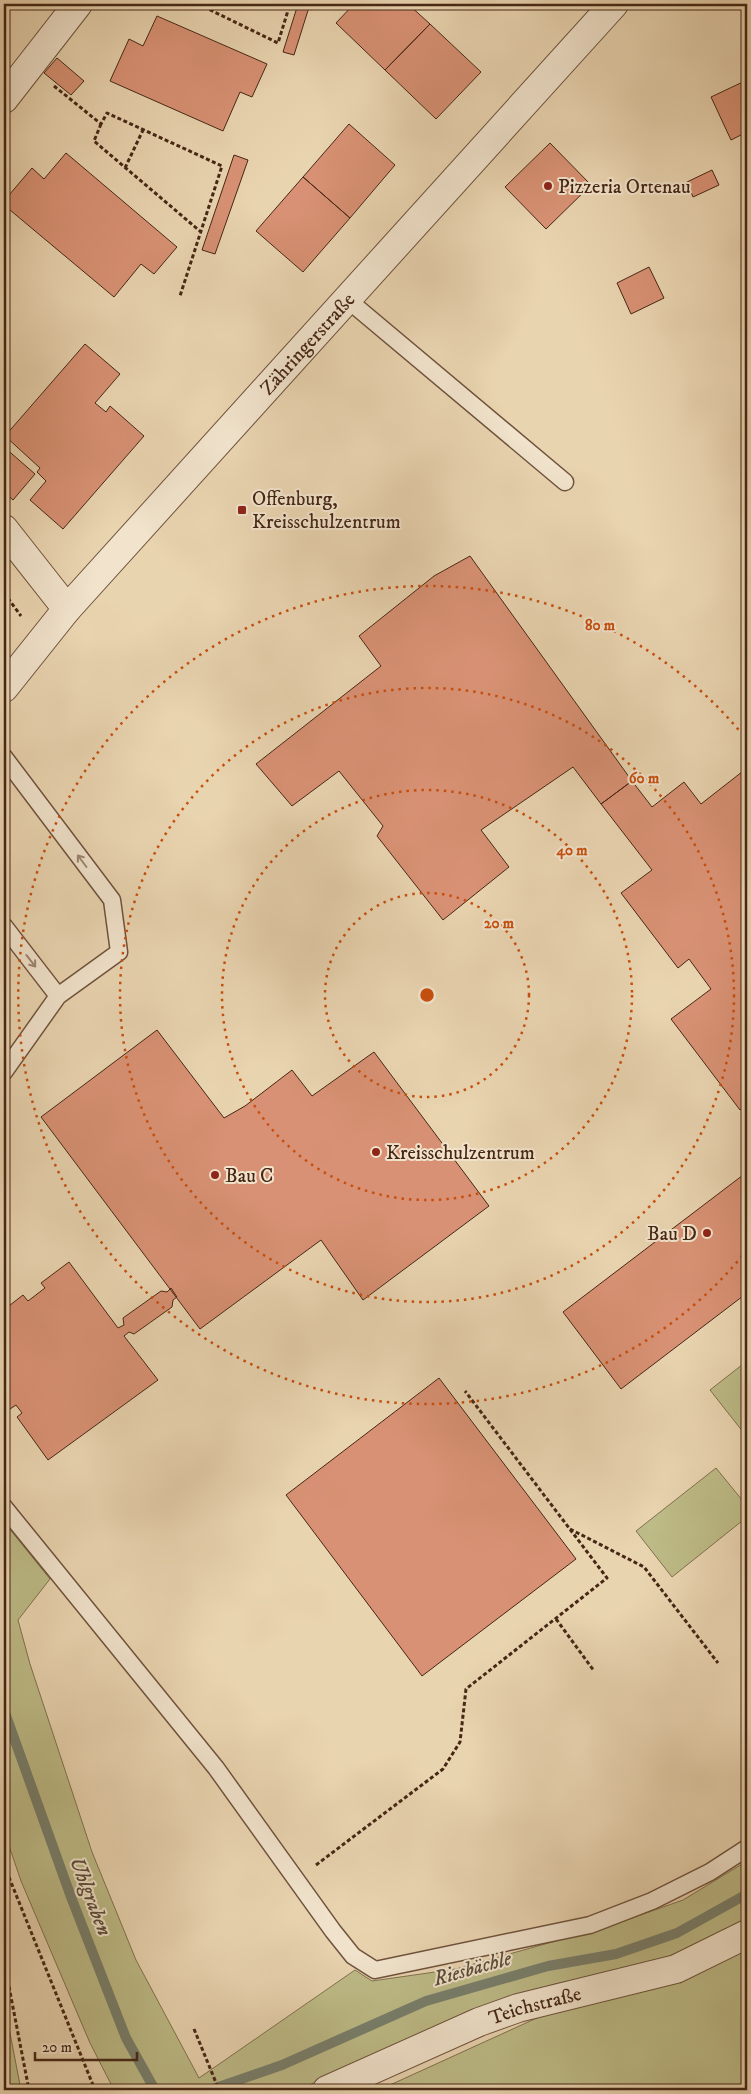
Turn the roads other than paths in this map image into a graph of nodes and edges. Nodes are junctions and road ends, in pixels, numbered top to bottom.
1 (78, 4) edge
2 (614, 4) edge
3 (4, 99) edge
4 (348, 300) junction
5 (565, 482) dead end
6 (4, 529) edge
7 (67, 610) junction
8 (4, 688) edge
9 (4, 757) edge
10 (4, 926) edge
11 (58, 996) junction
12 (5, 1065) edge
13 (4, 1506) edge
14 (747, 1848) edge
15 (747, 1934) edge
16 (327, 2090) edge

1 - 3 street
2 - 4 street, Zähringerstraße
4 - 5 lane
4 - 7 street, Zähringerstraße
6 - 7 street
7 - 8 street, Zähringerstraße
11 -> 9 lane
10 -> 11 lane
11 - 12 lane
13 - 14 lane
15 - 16 street, Teichstraße

